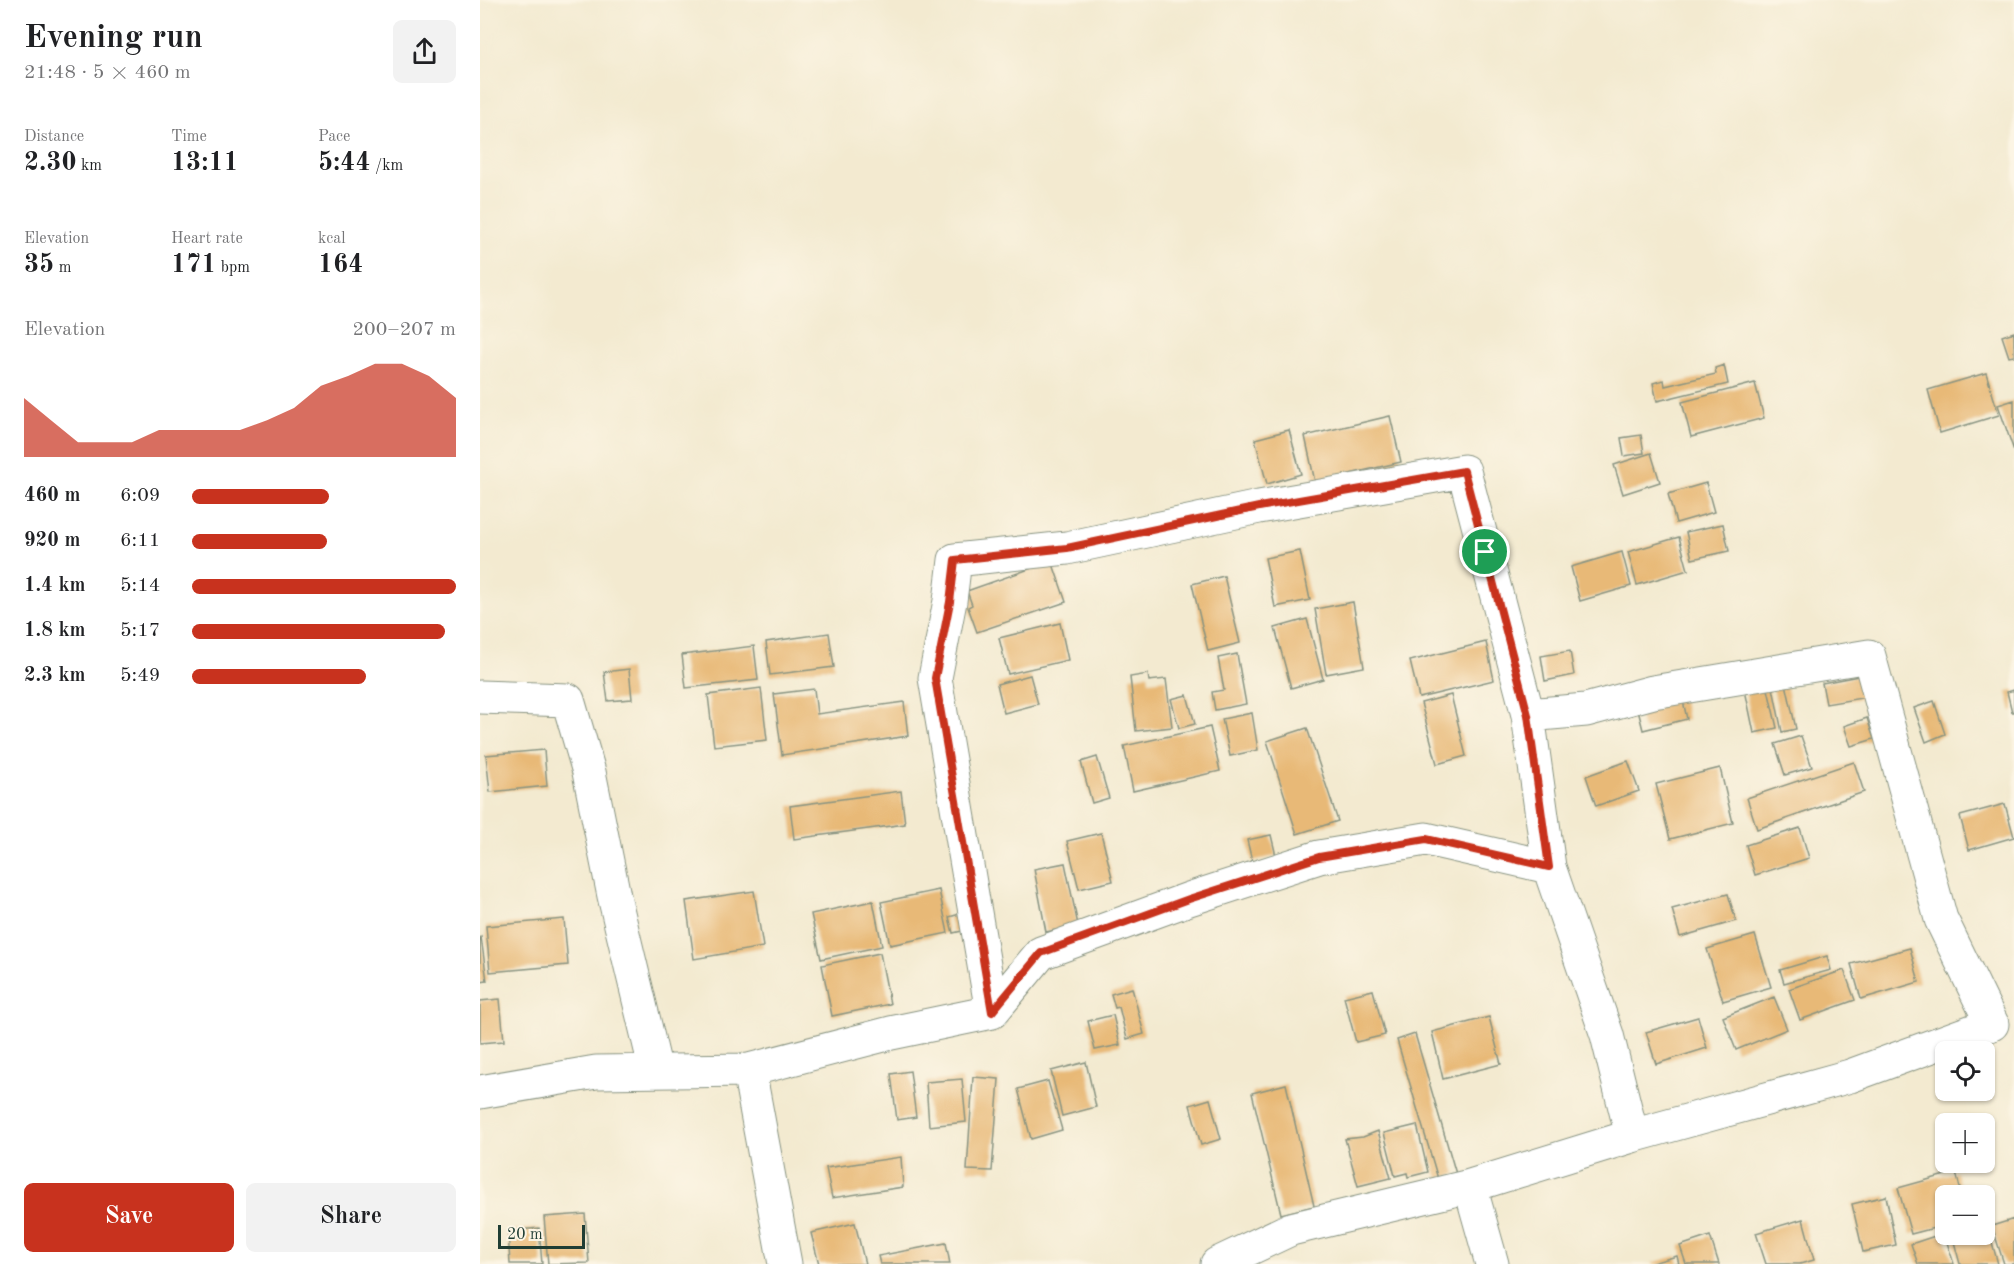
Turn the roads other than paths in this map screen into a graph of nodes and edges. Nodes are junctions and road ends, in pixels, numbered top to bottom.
1 (480, 697) edge
2 (1528, 715) junction
3 (1549, 867) junction
4 (992, 1012) junction
5 (2003, 1021) edge
6 (749, 1070) junction
7 (656, 1071) junction
8 (480, 1092) edge
9 (1632, 1136) junction
10 (1470, 1186) junction
11 (785, 1264) edge
12 (1217, 1264) edge
13 (1492, 1264) edge

1 - 7 street
2 - 3 street
2 - 4 street
2 - 5 street
3 - 4 street
3 - 9 street
4 - 6 street
5 - 9 street
6 - 7 street
6 - 11 street
7 - 8 street
9 - 10 street
10 - 12 street
10 - 13 street

